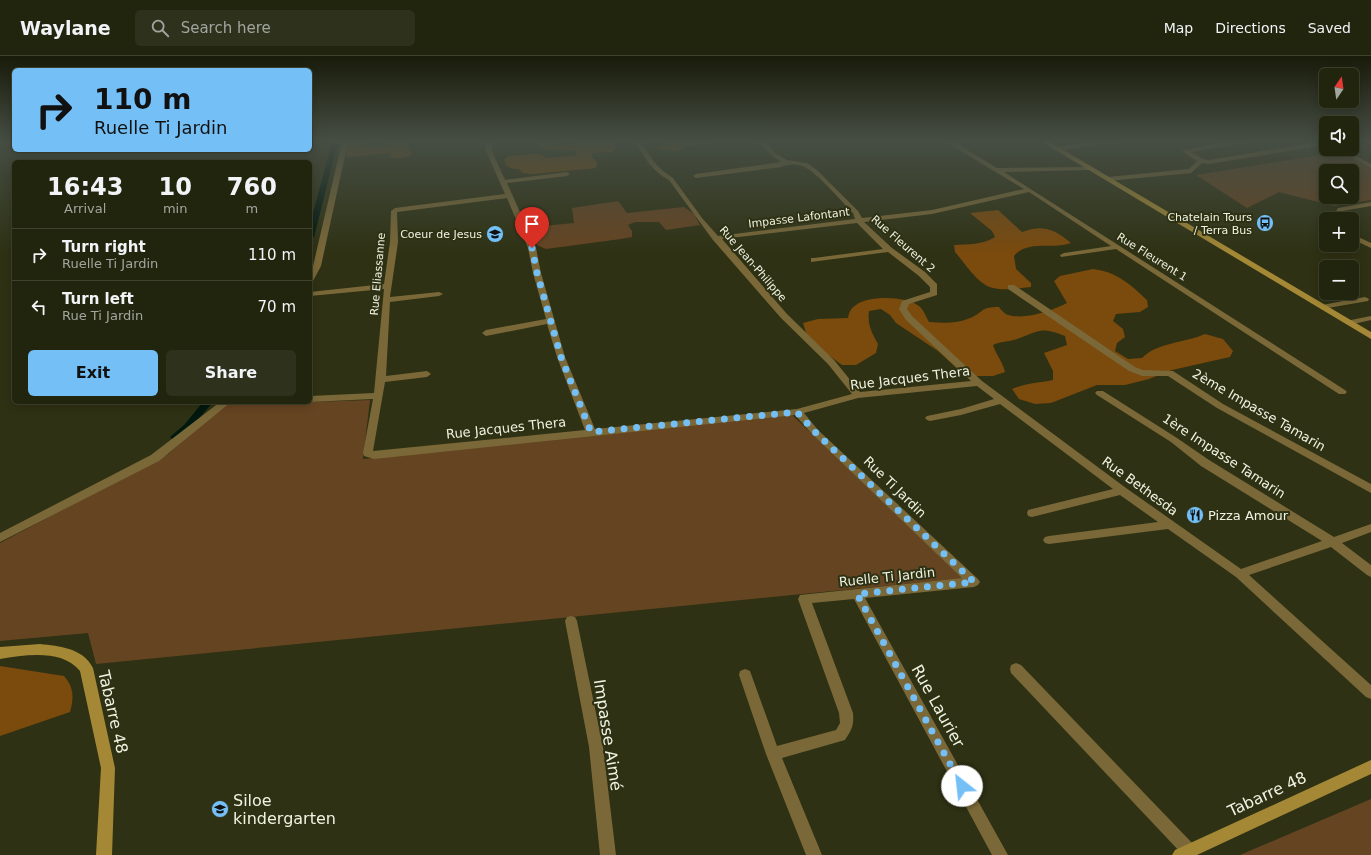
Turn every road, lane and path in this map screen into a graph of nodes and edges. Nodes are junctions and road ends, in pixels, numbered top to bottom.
1 (336, 179) edge
2 (524, 179) edge
3 (671, 179) edge
4 (823, 179) edge
5 (1011, 179) edge
6 (1108, 179) edge
7 (502, 182) joint
8 (1030, 190) junction
9 (508, 196) junction
10 (1371, 204) edge
11 (1338, 212) edge
12 (860, 222) junction
13 (716, 238) junction
14 (1359, 240) edge
15 (1371, 246) edge
16 (1116, 247) junction
17 (889, 250) junction
18 (1064, 255) dead end
19 (814, 260) dead end
20 (312, 275) edge
21 (388, 286) junction
22 (1011, 287) dead end
23 (312, 294) edge
24 (439, 294) dead end
25 (1365, 299) dead end
26 (386, 300) junction
27 (1322, 307) junction
28 (1371, 318) edge
29 (551, 321) junction
30 (1349, 323) junction
31 (486, 333) dead end
32 (1371, 336) edge
33 (427, 374) dead end
34 (381, 380) junction
35 (980, 383) junction
36 (1342, 392) dead end
37 (1100, 393) dead end
38 (858, 395) junction
39 (378, 396) junction
40 (312, 399) edge
41 (1002, 400) junction
42 (223, 404) edge
43 (797, 412) junction
44 (930, 418) dead end
45 (591, 432) junction
46 (368, 453) joint
47 (1371, 488) edge
48 (1122, 491) junction
49 (1032, 513) dead end
50 (1170, 525) junction
51 (1371, 528) edge
52 (0, 538) edge
53 (1049, 540) dead end
54 (1332, 541) junction
55 (1371, 572) edge
56 (1240, 574) junction
57 (974, 582) joint
58 (857, 594) junction
59 (571, 621) dead end
60 (0, 653) edge
61 (1016, 670) dead end
62 (745, 675) dead end
63 (1371, 693) edge
64 (773, 754) junction
65 (1371, 767) edge
66 (1185, 853) edge
67 (104, 855) edge
68 (608, 855) edge
69 (814, 855) edge
70 (1000, 855) edge

1 - 20 street
2 - 7 street
3 - 13 street, Rue Jean-Philippe
4 - 12 street, Rue Fleurent 2
5 - 8 street, Rue Fleurent 1
6 - 27 main road
7 - 9 street
8 - 12 street, Impasse Lafontant
8 - 16 street, Rue Fleurent 1
9 - 21 street, Rue Eliassanne
9 - 29 street
10 - 11 street
12 - 13 street, Impasse Lafontant
12 - 17 street, Rue Fleurent 2
13 - 38 street, Rue Jean-Philippe
14 - 15 street
16 - 18 street
16 - 36 street, Rue Fleurent 1
17 - 19 street
17 - 35 street, Rue Fleurent 2
21 - 23 street
21 - 26 street, Rue Eliassanne
22 - 47 street, 2ème Impasse Tamarin
24 - 26 street
25 - 27 street
26 - 34 street, Rue Eliassanne
27 - 30 main road
28 - 30 street
29 - 31 street
29 - 45 street
30 - 32 main road
33 - 34 street
34 - 39 street, Rue Eliassanne
35 - 38 street, Rue Jacques Thera
35 - 41 street, Rue Bethesda
37 - 54 street, 1ère Impasse Tamarin
38 - 43 street, Rue Jacques Thera
39 - 40 street
39 - 46 street, Rue Eliassanne
41 - 44 street
41 - 48 street, Rue Bethesda
42 - 52 street
43 - 45 street, Rue Jacques Thera
43 - 57 street, Rue Ti Jardin
45 - 46 street, Rue Jacques Thera
48 - 49 street
48 - 50 street, Rue Bethesda
50 - 53 street
50 - 56 street, Rue Bethesda
51 - 54 street
54 - 55 street, 1ère Impasse Tamarin
54 - 56 street
56 - 63 street, Rue Bethesda
57 - 58 street, Ruelle Ti Jardin
58 - 64 street, Ruelle Ti Jardin
58 - 70 street, Rue Laurier
59 - 68 street, Impasse Aimé
60 - 67 main road, Tabarre 48
61 - 66 street
62 - 64 street
64 - 69 street
65 - 66 main road, Tabarre 48

